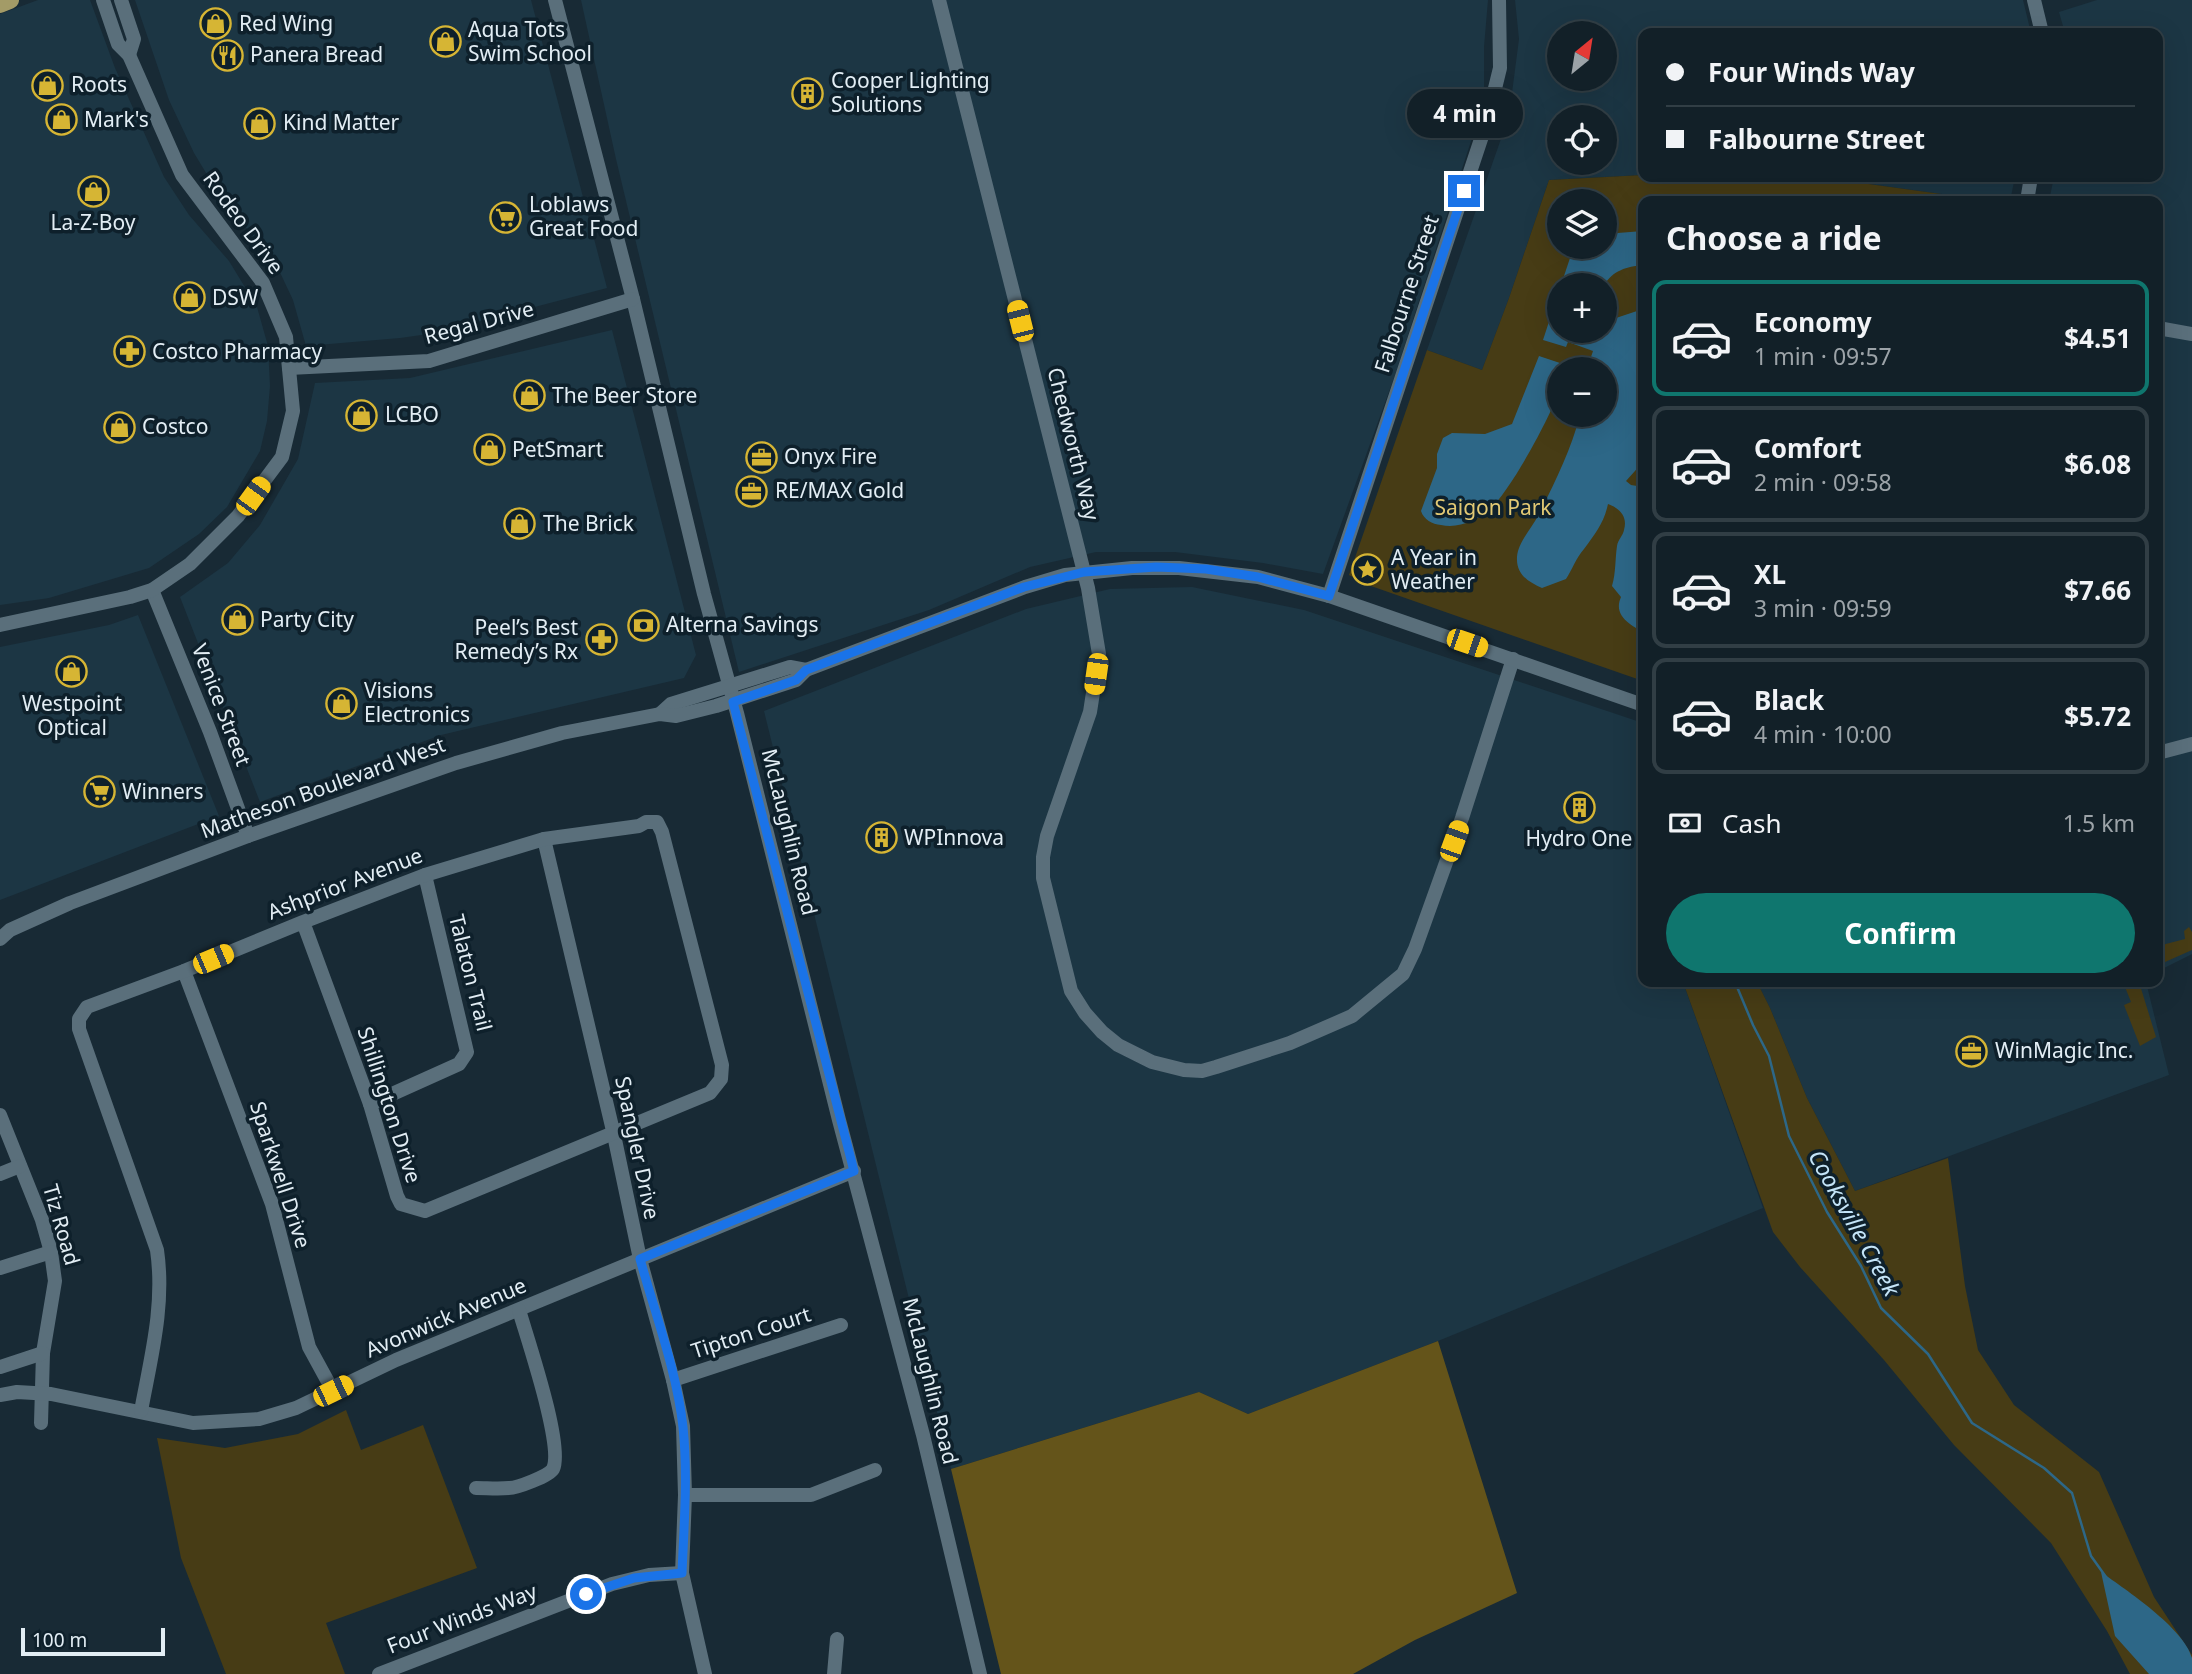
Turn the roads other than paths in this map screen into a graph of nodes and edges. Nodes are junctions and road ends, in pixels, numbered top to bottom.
1 (10, 0) edge
2 (103, 0) edge
3 (121, 0) edge
4 (555, 0) edge
5 (939, 0) edge
6 (1499, 0) edge
7 (2034, 0) edge
8 (0, 4) edge
9 (2041, 28) edge
10 (130, 55) junction
11 (633, 299) junction
12 (2163, 329) edge
13 (2192, 334) edge
14 (289, 368) junction
15 (1084, 572) junction
16 (152, 590) junction
17 (1329, 596) junction
18 (0, 625) edge
19 (1513, 659) junction
20 (806, 670) junction
21 (729, 687) junction
22 (733, 702) junction
23 (1638, 703) edge
24 (660, 714) junction
25 (2192, 744) edge
26 (2163, 752) edge
27 (248, 836) junction
28 (544, 839) junction
29 (425, 875) junction
30 (303, 922) junction
31 (3, 932) edge
32 (184, 971) junction
33 (370, 1104) junction
34 (0, 1115) edge
35 (614, 1135) junction
36 (20, 1166) junction
37 (854, 1171) junction
38 (0, 1174) edge
39 (51, 1252) junction
40 (640, 1259) junction
41 (0, 1268) edge
42 (519, 1310) junction
43 (841, 1325) dead end
44 (43, 1353) junction
45 (0, 1367) edge
46 (673, 1380) junction
47 (333, 1391) junction
48 (42, 1394) junction
49 (0, 1395) edge
50 (141, 1411) junction
51 (41, 1423) dead end
52 (875, 1469) dead end
53 (476, 1488) dead end
54 (685, 1495) junction
55 (682, 1573) junction
56 (837, 1639) dead end
57 (379, 1674) edge
58 (705, 1674) edge
59 (834, 1674) edge
60 (980, 1674) edge

1 - 8 main road
2 - 10 street, Rodeo Drive
3 - 10 street, Rodeo Drive
4 - 11 street, McLaughlin Road
5 - 15 street, Chedworth Way
6 - 17 street, Falbourne Street
7 - 9 street
10 - 14 street, Rodeo Drive
11 - 14 street, Regal Drive
11 - 21 street, McLaughlin Road
12 - 13 street
14 - 16 street, Rodeo Drive
15 - 17 street, Matheson Boulevard West
15 - 19 street, Chedworth Way
15 - 20 street, Matheson Boulevard West
16 - 18 street, Rodeo Drive
16 - 27 street, Venice Street
17 - 19 street, Matheson Boulevard West
19 - 23 street, Matheson Boulevard West
20 - 21 street, Matheson Boulevard West
20 - 22 street, Matheson Boulevard West
21 - 22 street, McLaughlin Road
21 - 24 street, Matheson Boulevard West
22 - 24 street, Matheson Boulevard West
22 - 37 street, McLaughlin Road
24 - 27 street, Matheson Boulevard West
25 - 26 street
27 - 31 street, Matheson Boulevard West
28 - 29 street, Ashprior Avenue
28 - 35 street, Spangler Drive
28 - 35 street, Ashprior Avenue
29 - 30 street, Ashprior Avenue
29 - 33 street, Talaton Trail
30 - 32 street, Ashprior Avenue
30 - 33 street, Shillington Drive
32 - 47 street, Sparkwell Drive
32 - 50 street, Ashprior Avenue
33 - 35 street, Shillington Drive
34 - 36 street, Tiz Road
35 - 40 street, Spangler Drive
36 - 38 street
36 - 39 street, Tiz Road
37 - 40 street, Avonwick Avenue
37 - 60 street, McLaughlin Road
39 - 41 street
39 - 44 street, Tiz Road
40 - 42 street, Avonwick Avenue
40 - 46 street, Spangler Drive
42 - 47 street, Avonwick Avenue
42 - 53 street
43 - 46 street, Tipton Court
44 - 45 street
44 - 48 street, Tiz Road
46 - 54 street, Spangler Drive
47 - 50 street, Avonwick Avenue
48 - 49 street, Avonwick Avenue
48 - 50 street, Avonwick Avenue
48 - 51 street, Tiz Road
52 - 54 street
54 - 55 street, Spangler Drive
55 - 57 street, Four Winds Way
55 - 58 street, Spangler Drive
56 - 59 street

